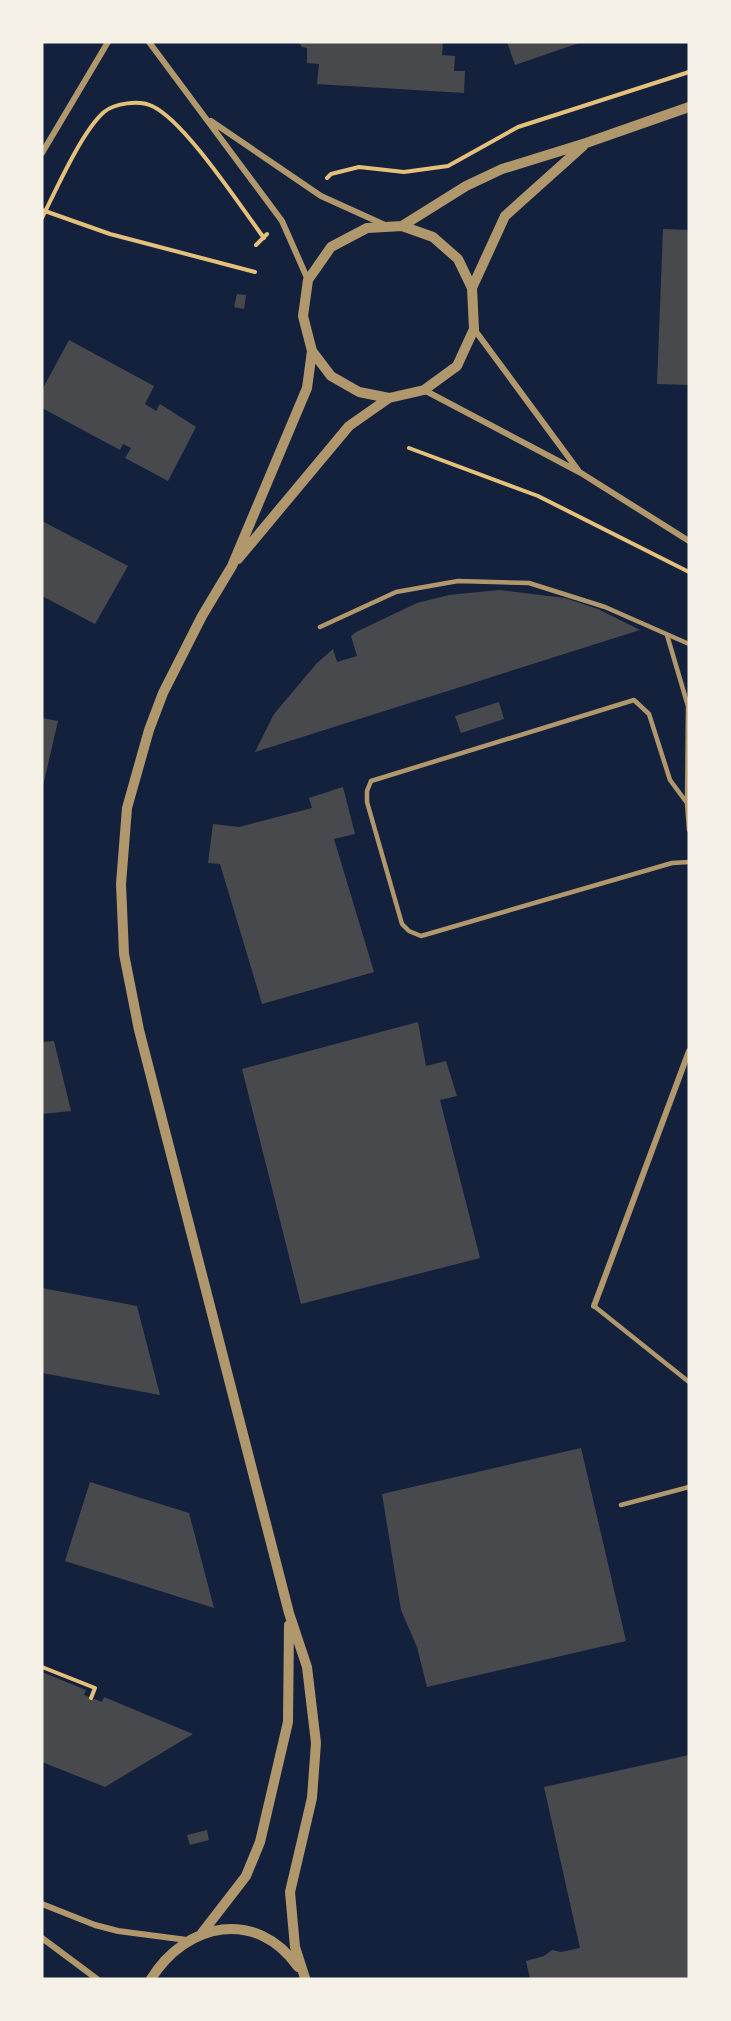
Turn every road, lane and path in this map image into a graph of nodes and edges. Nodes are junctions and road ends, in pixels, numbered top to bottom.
1 (108, 42) edge
2 (149, 42) edge
3 (689, 72) edge
4 (689, 106) edge
5 (206, 117) junction
6 (586, 144) junction
7 (42, 153) edge
8 (314, 191) junction
9 (44, 210) edge
10 (42, 218) edge
11 (402, 226) junction
12 (389, 227) junction
13 (264, 238) dead end
14 (255, 272) dead end
15 (309, 280) junction
16 (472, 288) junction
17 (474, 329) junction
18 (312, 351) junction
19 (424, 390) junction
20 (389, 398) junction
21 (409, 448) dead end
22 (581, 473) junction
23 (689, 541) edge
24 (232, 566) junction
25 (689, 572) edge
26 (320, 627) dead end
27 (667, 635) junction
28 (689, 644) edge
29 (687, 803) junction
30 (689, 830) edge
31 (689, 862) edge
32 (689, 1051) edge
33 (594, 1306) joint
34 (689, 1382) edge
35 (689, 1487) edge
36 (621, 1505) dead end
37 (289, 1613) junction
38 (42, 1667) edge
39 (91, 1698) dead end
40 (42, 1904) edge
41 (202, 1933) junction
42 (42, 1938) edge
43 (187, 1940) junction
44 (305, 1978) edge
45 (97, 1979) edge
46 (151, 1979) edge

1 - 7 street
2 - 5 street
3 - 8 path
4 - 6 street
5 - 8 street
5 - 15 street
6 - 11 street
6 - 16 street
8 - 12 street
9 - 10 path
9 - 13 path
9 - 14 path
11 - 12 street
11 - 16 street
12 - 15 street
15 - 18 street
16 - 17 street
17 - 19 street
17 - 22 street
18 - 20 street
18 - 24 street
19 - 20 street
19 - 22 street
20 - 24 street
21 - 25 path
22 - 23 street
24 - 37 street
26 - 27 lane
27 - 28 lane
27 - 29 lane
29 - 30 lane
29 - 31 lane
32 - 33 street
33 - 34 lane
35 - 36 lane
37 - 41 street
37 - 44 street
38 - 39 path
40 - 43 street
41 - 43 street
41 - 44 street
42 - 45 street
43 - 46 street

